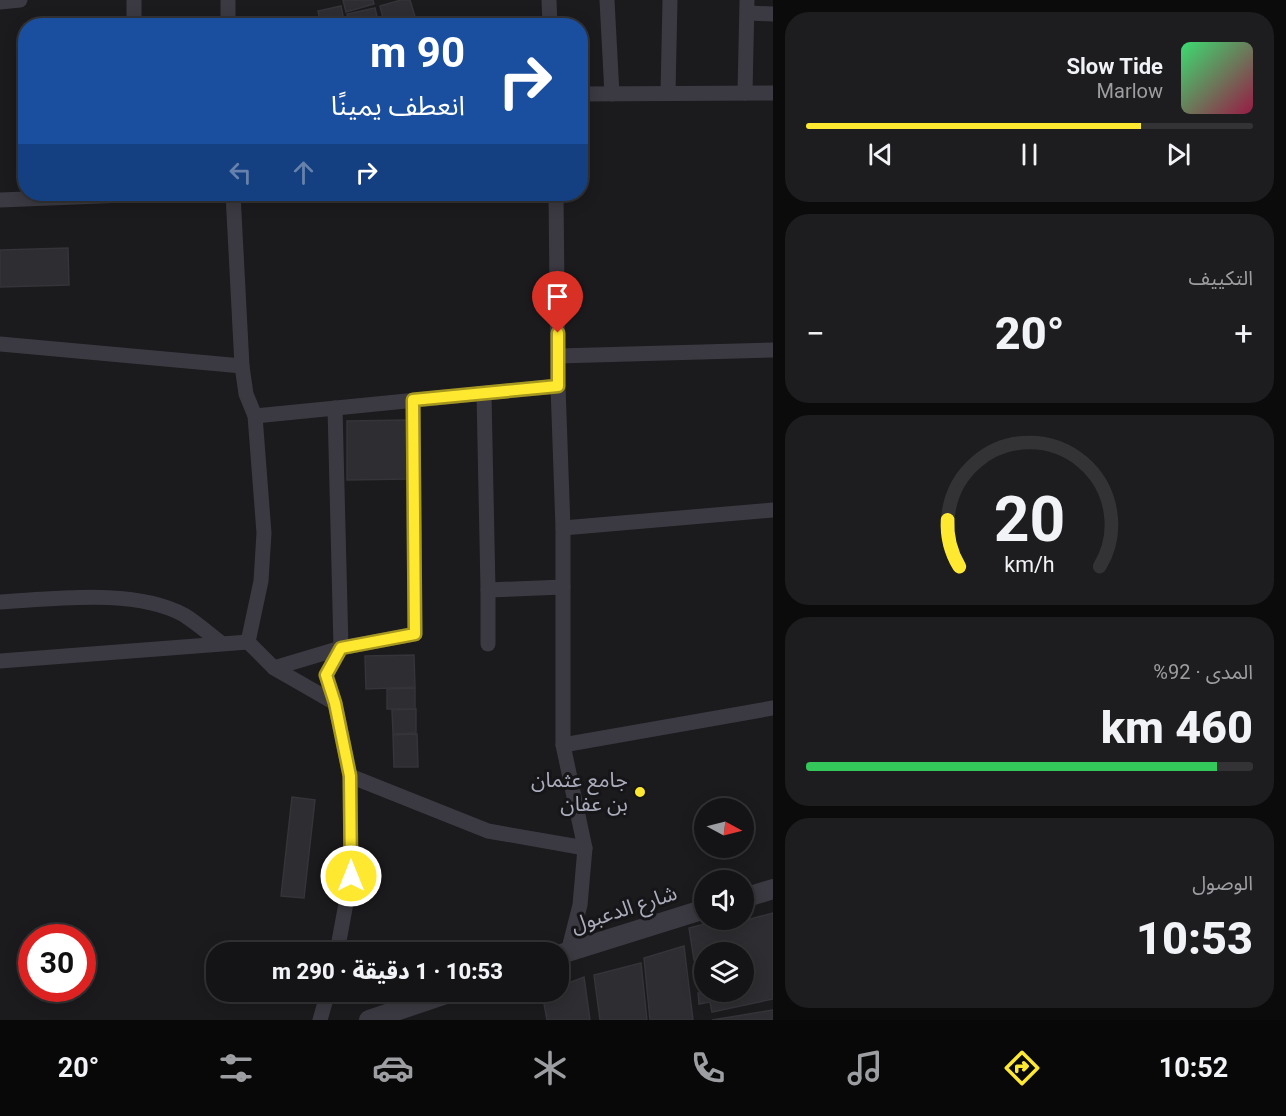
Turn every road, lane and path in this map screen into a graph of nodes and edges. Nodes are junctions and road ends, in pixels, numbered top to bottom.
1 (21, 0) edge
2 (134, 0) edge
3 (228, 0) edge
4 (549, 0) edge
5 (607, 0) edge
6 (670, 0) edge
7 (0, 2) edge
8 (748, 7) edge
9 (773, 14) edge
10 (134, 18) edge
11 (228, 18) edge
12 (550, 18) edge
13 (668, 93) junction
14 (745, 93) junction
15 (773, 93) edge
16 (588, 94) edge
17 (612, 94) junction
18 (18, 199) edge
19 (0, 200) edge
20 (232, 201) edge
21 (556, 201) edge
22 (0, 344) edge
23 (773, 350) edge
24 (558, 356) junction
25 (242, 366) junction
26 (558, 386) junction
27 (484, 394) junction
28 (413, 400) junction
29 (335, 408) junction
30 (255, 416) junction
31 (773, 510) edge
32 (563, 528) junction
33 (563, 586) junction
34 (488, 590) junction
35 (0, 602) edge
36 (248, 642) junction
37 (221, 643) junction
38 (488, 644) dead end
39 (341, 648) junction
40 (0, 661) edge
41 (274, 668) junction
42 (335, 703) junction
43 (773, 708) edge
44 (563, 745) junction
45 (350, 776) junction
46 (585, 848) junction
47 (773, 889) edge
48 (754, 895) edge
49 (694, 912) edge
50 (339, 942) edge
51 (567, 942) edge
52 (569, 951) edge
53 (325, 1002) edge
54 (422, 1002) edge
55 (320, 1020) edge
56 (369, 1020) edge

1 - 7 street
2 - 10 street
3 - 11 street
4 - 12 street
5 - 17 street
6 - 13 street
8 - 9 street
8 - 14 street
13 - 14 street
13 - 17 street
14 - 15 street
16 - 17 street
18 - 19 street
20 - 25 street
21 - 24 street
22 - 25 street
23 - 24 street
24 - 26 street
25 - 30 street
26 - 27 street
26 - 32 street
27 - 28 street
27 - 34 street
28 - 29 street
28 - 39 street
29 - 30 street
29 - 39 street
30 - 36 street
31 - 32 street
32 - 33 street
33 - 34 street
33 - 44 street
34 - 38 street
35 - 37 street
36 - 37 street
36 - 41 street
37 - 40 street
39 - 41 street
39 - 42 street
41 - 42 street
42 - 45 street
43 - 44 street
44 - 46 street
45 - 46 street
45 - 50 street
46 - 51 street
47 - 48 street
49 - 52 street, شارع الدعبول
53 - 55 street
54 - 56 street

